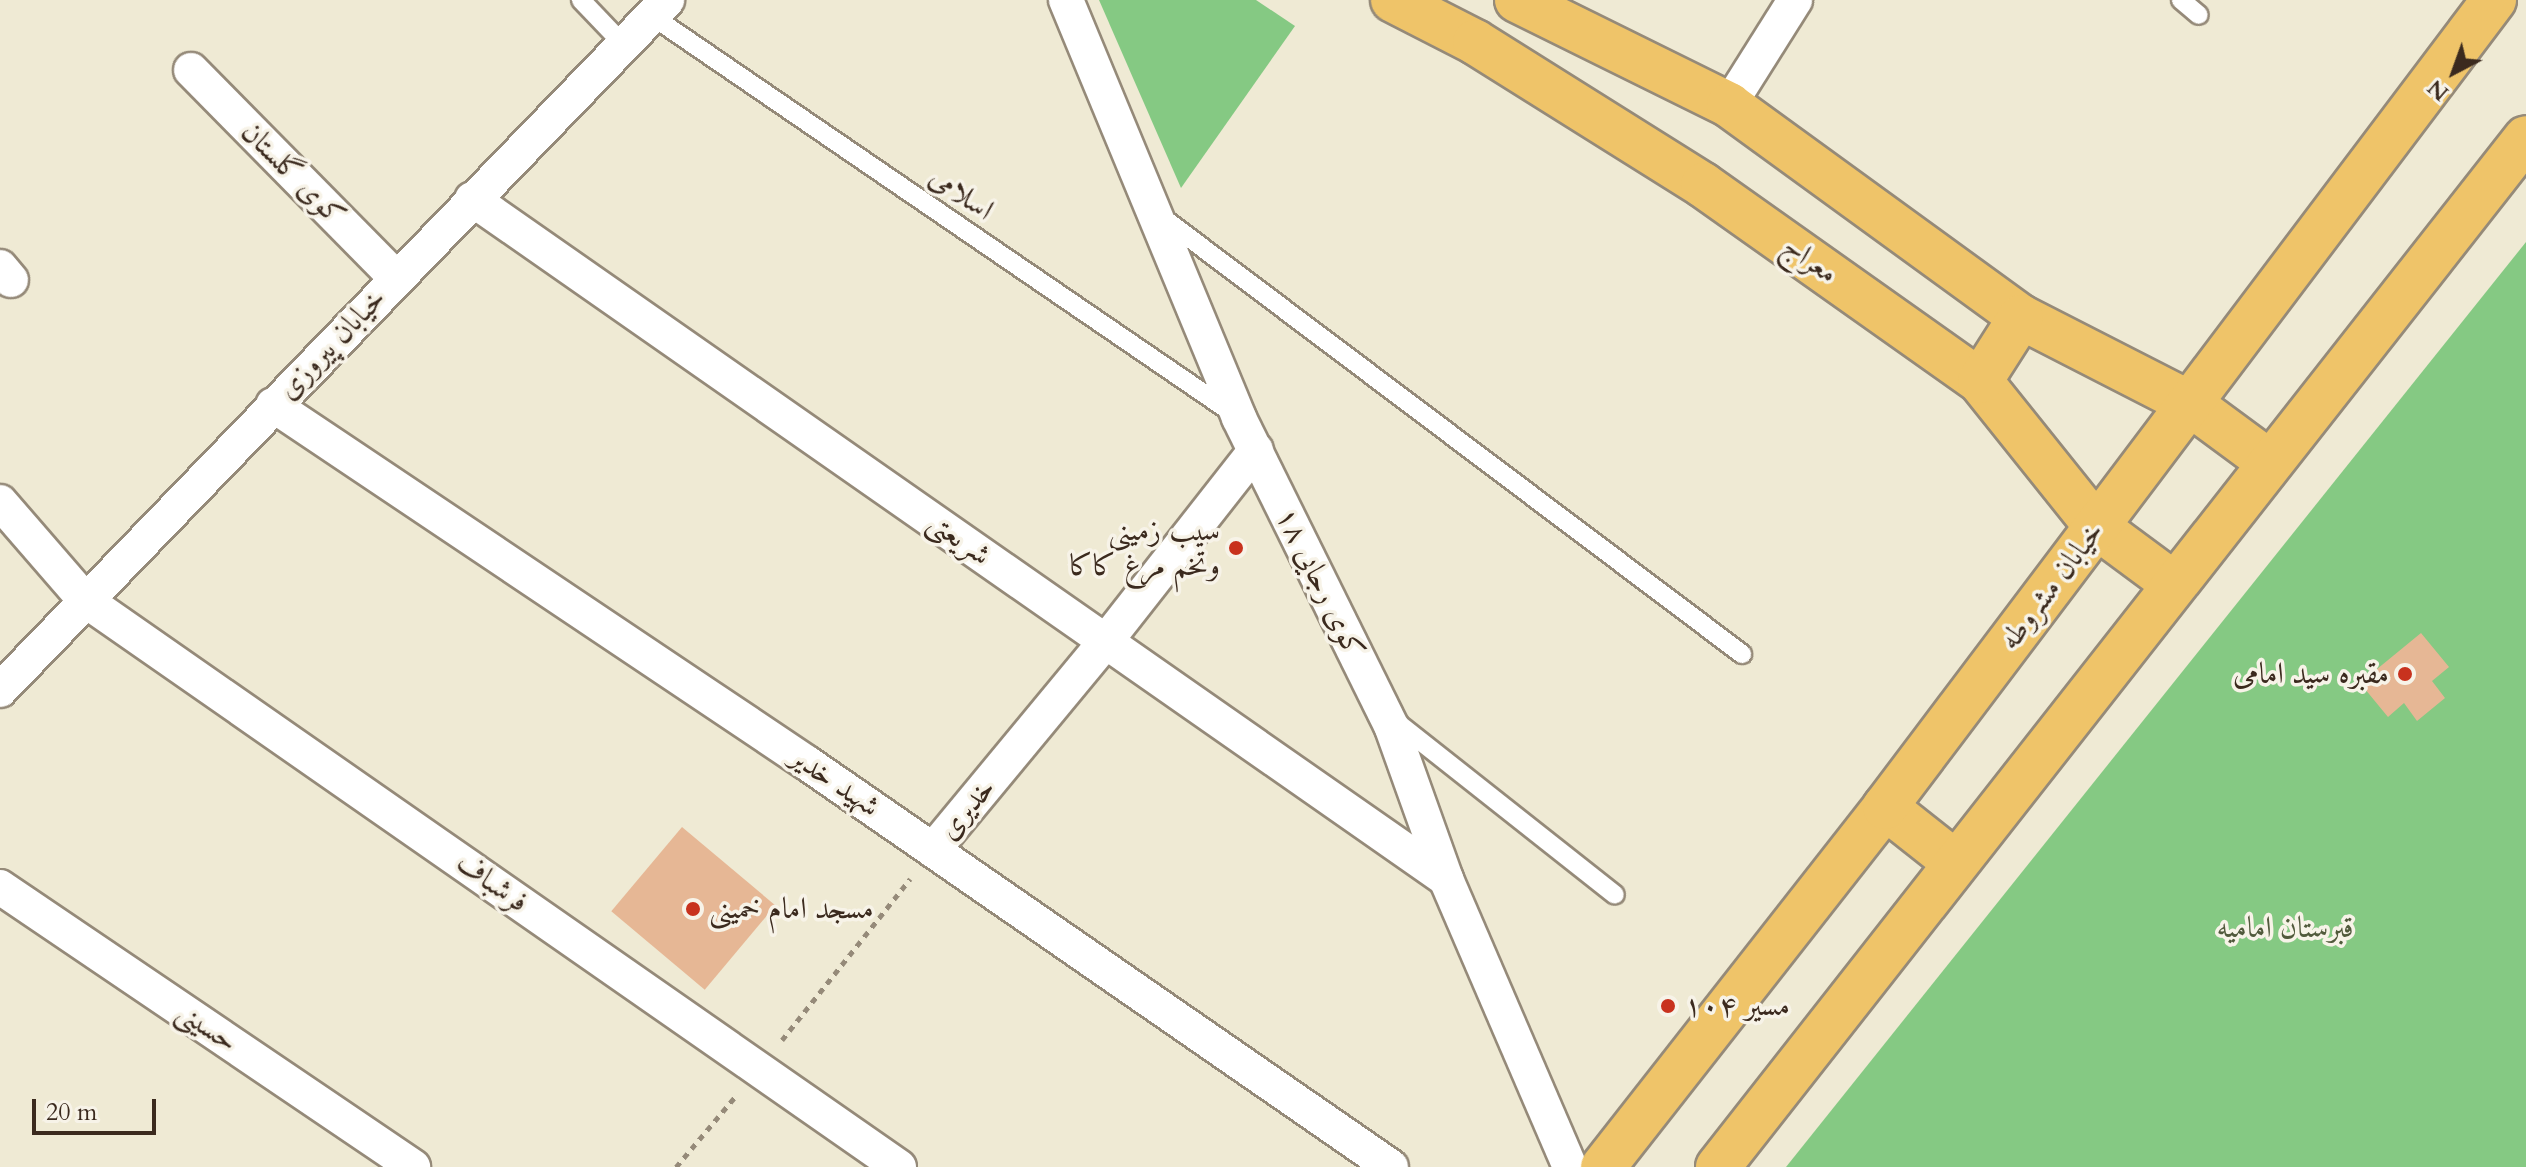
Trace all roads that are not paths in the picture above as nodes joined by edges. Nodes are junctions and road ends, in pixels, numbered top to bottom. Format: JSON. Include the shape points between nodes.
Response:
{"nodes":[{"id":1,"x":581,"y":0,"type":"edge"},
{"id":2,"x":1066,"y":0,"type":"edge"},
{"id":3,"x":1393,"y":0,"type":"edge"},
{"id":4,"x":1517,"y":0,"type":"edge"},
{"id":5,"x":1795,"y":0,"type":"edge"},
{"id":6,"x":2181,"y":0,"type":"edge"},
{"id":7,"x":2494,"y":0,"type":"edge"},
{"id":8,"x":660,"y":8,"type":"edge"},
{"id":9,"x":2199,"y":15,"type":"dead end"},
{"id":10,"x":623,"y":44,"type":"junction"},
{"id":11,"x":191,"y":70,"type":"dead end"},
{"id":12,"x":1729,"y":105,"type":"junction"},
{"id":13,"x":2526,"y":138,"type":"edge"},
{"id":14,"x":472,"y":199,"type":"junction"},
{"id":15,"x":1155,"y":212,"type":"junction"},
{"id":16,"x":396,"y":278,"type":"junction"},
{"id":17,"x":2021,"y":317,"type":"junction"},
{"id":18,"x":1980,"y":381,"type":"junction"},
{"id":19,"x":2189,"y":403,"type":"junction"},
{"id":20,"x":273,"y":405,"type":"junction"},
{"id":21,"x":1239,"y":418,"type":"junction"},
{"id":22,"x":1256,"y":450,"type":"junction"},
{"id":23,"x":2269,"y":462,"type":"junction"},
{"id":24,"x":0,"y":502,"type":"edge"},
{"id":25,"x":2097,"y":527,"type":"junction"},
{"id":26,"x":2174,"y":584,"type":"junction"},
{"id":27,"x":85,"y":600,"type":"junction"},
{"id":28,"x":1106,"y":641,"type":"junction"},
{"id":29,"x":1742,"y":654,"type":"dead end"},
{"id":30,"x":0,"y":690,"type":"edge"},
{"id":31,"x":1383,"y":711,"type":"junction"},
{"id":32,"x":1885,"y":807,"type":"junction"},
{"id":33,"x":933,"y":850,"type":"junction"},
{"id":34,"x":1956,"y":863,"type":"junction"},
{"id":35,"x":1446,"y":879,"type":"junction"},
{"id":36,"x":0,"y":887,"type":"edge"},
{"id":37,"x":1615,"y":895,"type":"dead end"},
{"id":38,"x":413,"y":1167,"type":"edge"},
{"id":39,"x":899,"y":1167,"type":"edge"},
{"id":40,"x":1391,"y":1167,"type":"edge"},
{"id":41,"x":1570,"y":1167,"type":"edge"},
{"id":42,"x":1603,"y":1167,"type":"edge"},
{"id":43,"x":1718,"y":1167,"type":"edge"}],
"edges":[{"from":1,"to":10,"type":"lane"},
{"from":2,"to":15,"type":"street","name":"کوی رجایی ۱۸"},
{"from":3,"to":18,"type":"main road","name":"معراج","via":[[1475,42],[1703,185]]},
{"from":4,"to":12,"type":"main road"},
{"from":5,"to":12,"type":"street"},
{"from":6,"to":9,"type":"lane"},
{"from":7,"to":19,"type":"main road","name":"خیابان مشروطه"},
{"from":8,"to":10,"type":"street","name":"خیابان پیروزی"},
{"from":8,"to":21,"type":"lane","name":"اسلامی"},
{"from":10,"to":14,"type":"street","name":"خیابان پیروزی"},
{"from":11,"to":16,"type":"street","name":"کوی گلستان"},
{"from":12,"to":17,"type":"main road"},
{"from":13,"to":23,"type":"main road"},
{"from":14,"to":16,"type":"street","name":"خیابان پیروزی"},
{"from":14,"to":28,"type":"street","name":"شریعتی"},
{"from":15,"to":21,"type":"street","name":"کوی رجایی ۱۸"},
{"from":15,"to":29,"type":"lane"},
{"from":16,"to":20,"type":"street","name":"خیابان پیروزی"},
{"from":17,"to":18,"type":"main road"},
{"from":17,"to":19,"type":"main road"},
{"from":18,"to":25,"type":"main road","name":"معراج"},
{"from":19,"to":23,"type":"main road"},
{"from":19,"to":25,"type":"main road","name":"خیابان مشروطه"},
{"from":20,"to":27,"type":"street","name":"خیابان پیروزی"},
{"from":20,"to":33,"type":"street","name":"شهید خدیر"},
{"from":21,"to":22,"type":"street","name":"کوی رجایی ۱۸"},
{"from":22,"to":28,"type":"street","name":"خدیری"},
{"from":22,"to":31,"type":"street","name":"کوی رجایی ۱۸"},
{"from":23,"to":26,"type":"main road"},
{"from":24,"to":27,"type":"street","name":"فرشباف"},
{"from":25,"to":26,"type":"main road","name":"معراج"},
{"from":25,"to":32,"type":"main road","name":"خیابان مشروطه"},
{"from":26,"to":34,"type":"main road"},
{"from":27,"to":30,"type":"street","name":"خیابان پیروزی"},
{"from":27,"to":39,"type":"street","name":"فرشباف"},
{"from":28,"to":33,"type":"street","name":"خدیری"},
{"from":28,"to":35,"type":"street","name":"شریعتی"},
{"from":31,"to":35,"type":"street","name":"کوی رجایی ۱۸"},
{"from":31,"to":37,"type":"lane"},
{"from":32,"to":34,"type":"main road"},
{"from":32,"to":42,"type":"main road","name":"خیابان مشروطه"},
{"from":33,"to":40,"type":"street","name":"شهید خدیر"},
{"from":34,"to":43,"type":"main road"},
{"from":35,"to":41,"type":"street","name":"کوی رجایی ۱۸"},
{"from":36,"to":38,"type":"street","name":"حسینی"}]}
